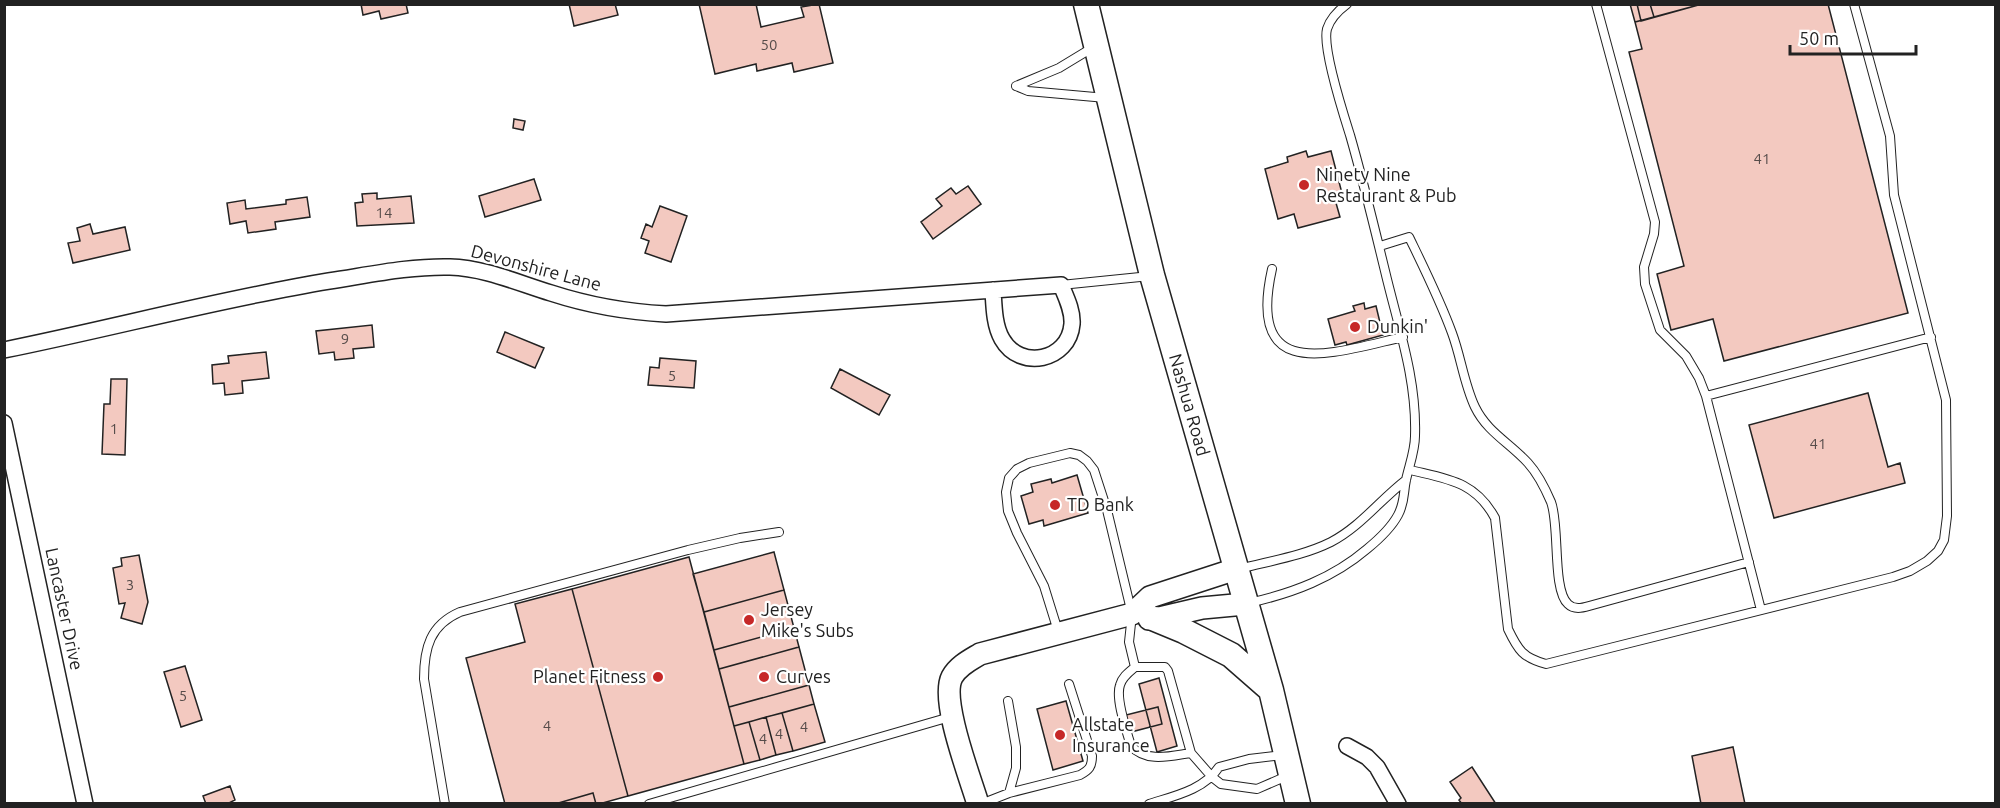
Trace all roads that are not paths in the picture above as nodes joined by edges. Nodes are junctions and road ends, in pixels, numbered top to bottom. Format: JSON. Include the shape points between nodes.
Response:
{"nodes":[{"id":1,"x":1086,"y":4,"type":"edge"},
{"id":2,"x":1347,"y":4,"type":"edge"},
{"id":3,"x":1596,"y":4,"type":"edge"},
{"id":4,"x":1854,"y":4,"type":"edge"},
{"id":5,"x":1096,"y":46,"type":"junction"},
{"id":6,"x":1109,"y":98,"type":"junction"},
{"id":7,"x":1380,"y":246,"type":"junction"},
{"id":8,"x":1272,"y":269,"type":"dead end"},
{"id":9,"x":1152,"y":276,"type":"junction"},
{"id":10,"x":1061,"y":285,"type":"junction"},
{"id":11,"x":993,"y":290,"type":"junction"},
{"id":12,"x":1931,"y":336,"type":"junction"},
{"id":13,"x":1403,"y":337,"type":"junction"},
{"id":14,"x":4,"y":350,"type":"edge"},
{"id":15,"x":1706,"y":396,"type":"junction"},
{"id":16,"x":4,"y":423,"type":"edge"},
{"id":17,"x":1410,"y":470,"type":"junction"},
{"id":18,"x":1406,"y":480,"type":"junction"},
{"id":19,"x":779,"y":532,"type":"dead end"},
{"id":20,"x":1749,"y":562,"type":"junction"},
{"id":21,"x":1236,"y":569,"type":"junction"},
{"id":22,"x":1245,"y":604,"type":"junction"},
{"id":23,"x":1761,"y":610,"type":"junction"},
{"id":24,"x":1143,"y":616,"type":"junction"},
{"id":25,"x":1058,"y":632,"type":"junction"},
{"id":26,"x":1135,"y":667,"type":"junction"},
{"id":27,"x":1069,"y":684,"type":"dead end"},
{"id":28,"x":1270,"y":690,"type":"junction"},
{"id":29,"x":1008,"y":701,"type":"dead end"},
{"id":30,"x":952,"y":717,"type":"junction"},
{"id":31,"x":1347,"y":746,"type":"dead end"},
{"id":32,"x":1191,"y":753,"type":"junction"},
{"id":33,"x":1289,"y":764,"type":"junction"},
{"id":34,"x":1212,"y":777,"type":"junction"},
{"id":35,"x":1009,"y":793,"type":"junction"},
{"id":36,"x":85,"y":804,"type":"edge"},
{"id":37,"x":445,"y":804,"type":"edge"},
{"id":38,"x":649,"y":804,"type":"edge"},
{"id":39,"x":979,"y":804,"type":"edge"},
{"id":40,"x":1149,"y":804,"type":"edge"},
{"id":41,"x":1298,"y":804,"type":"edge"},
{"id":42,"x":1398,"y":804,"type":"edge"}],
"edges":[{"from":1,"to":5,"type":"main road","name":"Nashua Road"},
{"from":2,"to":7,"type":"lane","via":[[1327,28],[1326,43]]},
{"from":3,"to":15,"type":"lane","via":[[1655,222],[1644,267],[1645,284],[1660,330],[1686,356]]},
{"from":4,"to":12,"type":"lane","via":[[1890,136],[1894,195]]},
{"from":5,"to":6,"type":"main road","name":"Nashua Road"},
{"from":5,"to":6,"type":"lane","via":[[1059,68],[1016,86],[1028,91]]},
{"from":6,"to":9,"type":"main road","name":"Nashua Road"},
{"from":7,"to":13,"type":"lane"},
{"from":7,"to":20,"type":"lane","via":[[1409,237],[1453,334],[1475,406],[1494,433],[1536,472],[1555,514],[1562,596],[1568,605],[1577,609]]},
{"from":8,"to":13,"type":"lane","via":[[1267,291],[1269,322],[1283,347],[1322,355]]},
{"from":9,"to":10,"type":"lane","name":"Devonshire Lane"},
{"from":9,"to":21,"type":"main road","name":"Nashua Road"},
{"from":10,"to":11,"type":"street","name":"Devonshire Lane"},
{"from":10,"to":11,"type":"street","via":[[1072,318],[1070,335],[1061,349],[1038,359],[1022,357],[1003,342],[997,327]]},
{"from":11,"to":14,"type":"street","name":"Devonshire Lane","via":[[666,314],[586,303],[473,269],[406,269],[273,291]]},
{"from":12,"to":15,"type":"lane"},
{"from":12,"to":23,"type":"lane","via":[[1946,400],[1947,516],[1944,540],[1938,551],[1910,571],[1893,577]]},
{"from":13,"to":17,"type":"lane","via":[[1412,382],[1415,437]]},
{"from":15,"to":20,"type":"lane"},
{"from":16,"to":36,"type":"street","name":"Lancaster Drive"},
{"from":17,"to":18,"type":"lane"},
{"from":17,"to":23,"type":"lane","via":[[1455,481],[1475,491],[1487,503],[1495,518],[1508,629],[1528,660],[1546,664]]},
{"from":18,"to":21,"type":"lane","via":[[1333,541],[1313,550]]},
{"from":18,"to":22,"type":"lane","via":[[1405,498],[1397,517],[1353,561],[1302,588]]},
{"from":19,"to":37,"type":"lane","via":[[688,550],[447,617],[437,628],[424,658]]},
{"from":20,"to":23,"type":"lane"},
{"from":21,"to":22,"type":"main road","name":"Nashua Road"},
{"from":21,"to":24,"type":"street","via":[[1150,597]]},
{"from":22,"to":24,"type":"street"},
{"from":22,"to":28,"type":"main road","name":"Nashua Road"},
{"from":24,"to":25,"type":"street"},
{"from":24,"to":25,"type":"lane","via":[[1094,470],[1087,460],[1070,453],[1017,469],[1009,478],[1006,492],[1008,511],[1044,586]]},
{"from":24,"to":26,"type":"lane","via":[[1129,642]]},
{"from":24,"to":28,"type":"main road","via":[[1231,654]]},
{"from":25,"to":30,"type":"street","via":[[980,654],[963,664],[952,678],[948,692]]},
{"from":26,"to":32,"type":"lane","via":[[1165,667],[1168,671]]},
{"from":26,"to":32,"type":"lane","via":[[1119,686],[1131,746],[1136,752],[1156,758]]},
{"from":27,"to":35,"type":"lane","via":[[1092,756],[1089,770]]},
{"from":28,"to":33,"type":"main road","name":"Nashua Road"},
{"from":29,"to":35,"type":"lane","via":[[1016,747],[1016,768]]},
{"from":30,"to":38,"type":"lane"},
{"from":30,"to":39,"type":"street"},
{"from":31,"to":42,"type":"street","via":[[1377,767]]},
{"from":32,"to":34,"type":"lane"},
{"from":33,"to":34,"type":"lane","via":[[1249,759],[1219,767]]},
{"from":33,"to":34,"type":"lane","via":[[1257,789],[1221,784]]},
{"from":33,"to":41,"type":"main road","name":"Nashua Road"},
{"from":34,"to":40,"type":"lane","via":[[1188,791]]},
{"from":35,"to":39,"type":"lane"}]}
